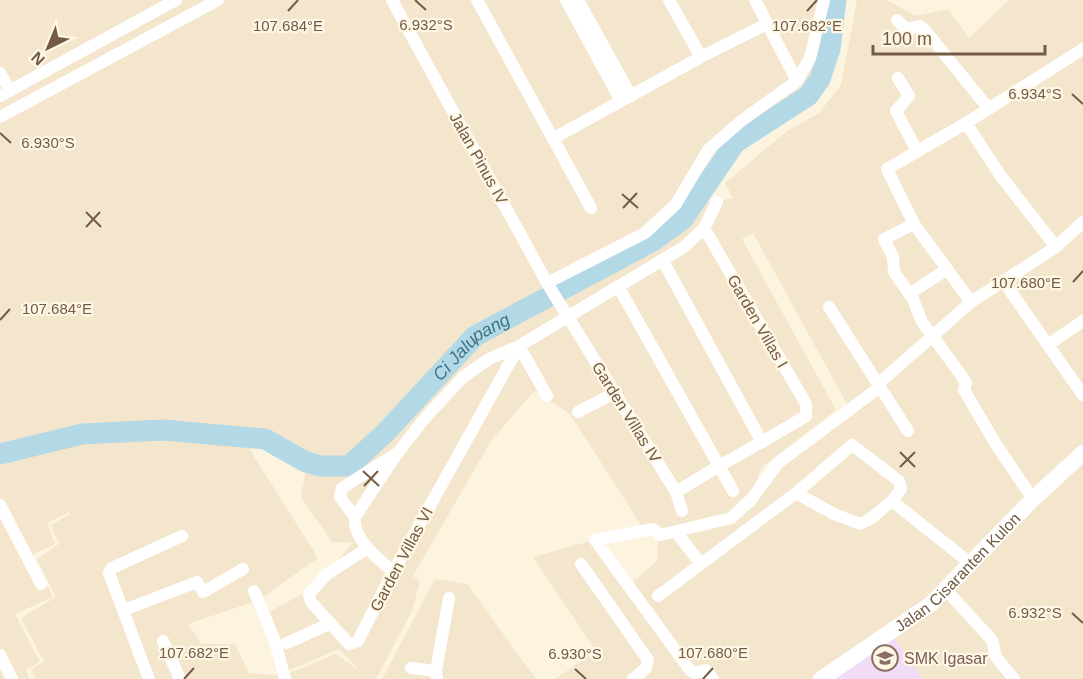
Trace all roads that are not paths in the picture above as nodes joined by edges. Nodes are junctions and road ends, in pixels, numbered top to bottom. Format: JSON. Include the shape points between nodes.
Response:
{"nodes":[{"id":1,"x":176,"y":0,"type":"edge"},
{"id":2,"x":392,"y":0,"type":"edge"},
{"id":3,"x":477,"y":0,"type":"edge"},
{"id":4,"x":566,"y":0,"type":"edge"},
{"id":5,"x":578,"y":0,"type":"edge"},
{"id":6,"x":669,"y":0,"type":"edge"},
{"id":7,"x":756,"y":0,"type":"edge"},
{"id":8,"x":824,"y":0,"type":"edge"},
{"id":9,"x":213,"y":1,"type":"edge"},
{"id":10,"x":897,"y":20,"type":"dead end"},
{"id":11,"x":767,"y":24,"type":"junction"},
{"id":12,"x":1083,"y":49,"type":"edge"},
{"id":13,"x":701,"y":57,"type":"junction"},
{"id":14,"x":0,"y":73,"type":"edge"},
{"id":15,"x":898,"y":78,"type":"dead end"},
{"id":16,"x":797,"y":81,"type":"junction"},
{"id":17,"x":7,"y":92,"type":"edge"},
{"id":18,"x":626,"y":98,"type":"junction"},
{"id":19,"x":27,"y":102,"type":"junction"},
{"id":20,"x":989,"y":109,"type":"junction"},
{"id":21,"x":5,"y":115,"type":"edge"},
{"id":22,"x":966,"y":123,"type":"junction"},
{"id":23,"x":554,"y":138,"type":"junction"},
{"id":24,"x":917,"y":151,"type":"junction"},
{"id":25,"x":717,"y":202,"type":"dead end"},
{"id":26,"x":591,"y":208,"type":"dead end"},
{"id":27,"x":1083,"y":222,"type":"edge"},
{"id":28,"x":914,"y":224,"type":"junction"},
{"id":29,"x":704,"y":228,"type":"junction"},
{"id":30,"x":1056,"y":247,"type":"junction"},
{"id":31,"x":663,"y":261,"type":"junction"},
{"id":32,"x":946,"y":270,"type":"junction"},
{"id":33,"x":1004,"y":282,"type":"junction"},
{"id":34,"x":549,"y":285,"type":"junction"},
{"id":35,"x":618,"y":286,"type":"junction"},
{"id":36,"x":909,"y":294,"type":"junction"},
{"id":37,"x":971,"y":303,"type":"junction"},
{"id":38,"x":830,"y":307,"type":"dead end"},
{"id":39,"x":566,"y":314,"type":"junction"},
{"id":40,"x":1083,"y":321,"type":"edge"},
{"id":41,"x":932,"y":334,"type":"junction"},
{"id":42,"x":1048,"y":344,"type":"junction"},
{"id":43,"x":519,"y":346,"type":"junction"},
{"id":44,"x":879,"y":385,"type":"junction"},
{"id":45,"x":616,"y":392,"type":"junction"},
{"id":46,"x":1083,"y":395,"type":"edge"},
{"id":47,"x":547,"y":396,"type":"dead end"},
{"id":48,"x":578,"y":412,"type":"dead end"},
{"id":49,"x":908,"y":431,"type":"dead end"},
{"id":50,"x":762,"y":442,"type":"junction"},
{"id":51,"x":1083,"y":453,"type":"edge"},
{"id":52,"x":396,"y":455,"type":"junction"},
{"id":53,"x":719,"y":466,"type":"junction"},
{"id":54,"x":733,"y":491,"type":"dead end"},
{"id":55,"x":676,"y":492,"type":"junction"},
{"id":56,"x":796,"y":494,"type":"junction"},
{"id":57,"x":1033,"y":499,"type":"junction"},
{"id":58,"x":892,"y":501,"type":"junction"},
{"id":59,"x":0,"y":505,"type":"edge"},
{"id":60,"x":682,"y":511,"type":"dead end"},
{"id":61,"x":355,"y":517,"type":"junction"},
{"id":62,"x":676,"y":532,"type":"junction"},
{"id":63,"x":182,"y":536,"type":"dead end"},
{"id":64,"x":368,"y":548,"type":"junction"},
{"id":65,"x":970,"y":563,"type":"junction"},
{"id":66,"x":581,"y":564,"type":"dead end"},
{"id":67,"x":701,"y":564,"type":"junction"},
{"id":68,"x":243,"y":569,"type":"dead end"},
{"id":69,"x":393,"y":572,"type":"junction"},
{"id":70,"x":41,"y":584,"type":"dead end"},
{"id":71,"x":946,"y":590,"type":"junction"},
{"id":72,"x":255,"y":591,"type":"dead end"},
{"id":73,"x":658,"y":596,"type":"dead end"},
{"id":74,"x":449,"y":598,"type":"dead end"},
{"id":75,"x":124,"y":610,"type":"junction"},
{"id":76,"x":329,"y":624,"type":"junction"},
{"id":77,"x":163,"y":641,"type":"dead end"},
{"id":78,"x":287,"y":643,"type":"dead end"},
{"id":79,"x":0,"y":655,"type":"edge"},
{"id":80,"x":411,"y":668,"type":"dead end"},
{"id":81,"x":437,"y":675,"type":"edge"},
{"id":82,"x":12,"y":679,"type":"edge"},
{"id":83,"x":149,"y":679,"type":"edge"},
{"id":84,"x":180,"y":679,"type":"edge"},
{"id":85,"x":285,"y":679,"type":"edge"},
{"id":86,"x":633,"y":679,"type":"edge"},
{"id":87,"x":713,"y":679,"type":"edge"},
{"id":88,"x":821,"y":679,"type":"edge"},
{"id":89,"x":1014,"y":679,"type":"edge"}],
"edges":[{"from":1,"to":17,"type":"street"},
{"from":2,"to":34,"type":"street","name":"Jalan Pinus IV"},
{"from":3,"to":23,"type":"street"},
{"from":4,"to":18,"type":"street"},
{"from":5,"to":18,"type":"street"},
{"from":6,"to":13,"type":"street"},
{"from":7,"to":11,"type":"street"},
{"from":8,"to":16,"type":"street","via":[[810,58]]},
{"from":9,"to":19,"type":"street"},
{"from":10,"to":20,"type":"street","via":[[906,29],[924,29]]},
{"from":11,"to":13,"type":"street"},
{"from":11,"to":16,"type":"street"},
{"from":12,"to":20,"type":"street"},
{"from":13,"to":18,"type":"street"},
{"from":14,"to":17,"type":"street"},
{"from":15,"to":24,"type":"street","via":[[909,96],[896,111]]},
{"from":16,"to":34,"type":"street","via":[[708,150],[676,204],[645,233]]},
{"from":17,"to":19,"type":"street"},
{"from":17,"to":21,"type":"street"},
{"from":18,"to":23,"type":"street"},
{"from":19,"to":21,"type":"street"},
{"from":20,"to":22,"type":"street"},
{"from":22,"to":24,"type":"street"},
{"from":22,"to":30,"type":"street","via":[[1000,175]]},
{"from":23,"to":26,"type":"street"},
{"from":24,"to":28,"type":"street","via":[[887,169]]},
{"from":25,"to":29,"type":"street"},
{"from":27,"to":30,"type":"street"},
{"from":28,"to":32,"type":"street"},
{"from":28,"to":36,"type":"street","via":[[884,239],[893,257],[894,272]]},
{"from":29,"to":31,"type":"street"},
{"from":29,"to":50,"type":"street","name":"Garden Villas I","via":[[806,404],[806,416]]},
{"from":30,"to":33,"type":"street"},
{"from":31,"to":35,"type":"street"},
{"from":31,"to":50,"type":"street"},
{"from":32,"to":36,"type":"street"},
{"from":32,"to":37,"type":"street"},
{"from":33,"to":37,"type":"street"},
{"from":33,"to":42,"type":"street"},
{"from":34,"to":39,"type":"street","name":"Jalan Pinus IV"},
{"from":35,"to":39,"type":"street"},
{"from":35,"to":53,"type":"street"},
{"from":36,"to":41,"type":"street"},
{"from":37,"to":41,"type":"street"},
{"from":38,"to":44,"type":"street"},
{"from":39,"to":43,"type":"street"},
{"from":39,"to":45,"type":"street","name":"Garden Villas IV"},
{"from":40,"to":42,"type":"street"},
{"from":41,"to":44,"type":"street"},
{"from":41,"to":57,"type":"street","via":[[966,383],[964,390]]},
{"from":42,"to":46,"type":"street"},
{"from":43,"to":47,"type":"street"},
{"from":43,"to":52,"type":"street","via":[[489,359],[463,378]]},
{"from":43,"to":69,"type":"street","name":"Garden Villas VI"},
{"from":44,"to":49,"type":"street"},
{"from":44,"to":62,"type":"street","via":[[778,463],[751,500],[731,518]]},
{"from":45,"to":48,"type":"street"},
{"from":45,"to":55,"type":"street","name":"Garden Villas IV"},
{"from":50,"to":53,"type":"street"},
{"from":51,"to":57,"type":"main road","name":"Jalan Cisaranten Kulon"},
{"from":52,"to":61,"type":"street"},
{"from":52,"to":61,"type":"street","via":[[342,488],[340,497]]},
{"from":53,"to":54,"type":"street"},
{"from":53,"to":55,"type":"street"},
{"from":55,"to":60,"type":"street","name":"Garden Villas IV"},
{"from":56,"to":58,"type":"street","via":[[860,524]]},
{"from":56,"to":58,"type":"street","via":[[852,445],[899,481],[901,489]]},
{"from":56,"to":67,"type":"street"},
{"from":57,"to":65,"type":"main road","name":"Jalan Cisaranten Kulon"},
{"from":58,"to":65,"type":"street"},
{"from":59,"to":70,"type":"street"},
{"from":61,"to":64,"type":"street","via":[[354,526]]},
{"from":62,"to":67,"type":"street"},
{"from":62,"to":87,"type":"street","via":[[660,535],[653,529],[595,540],[690,670],[706,670]]},
{"from":63,"to":75,"type":"street","via":[[110,570]]},
{"from":64,"to":69,"type":"street"},
{"from":64,"to":76,"type":"street","name":"Garden Villas VI","via":[[327,574],[309,594]]},
{"from":65,"to":71,"type":"main road","name":"Jalan Cisaranten Kulon"},
{"from":66,"to":86,"type":"street","via":[[648,660],[646,668]]},
{"from":67,"to":73,"type":"street"},
{"from":68,"to":75,"type":"street","via":[[203,592],[197,582]]},
{"from":69,"to":76,"type":"street","name":"Garden Villas VI","via":[[358,641],[349,644]]},
{"from":71,"to":88,"type":"main road","name":"Jalan Cisaranten Kulon","via":[[913,618]]},
{"from":71,"to":89,"type":"street","via":[[992,640],[996,657]]},
{"from":72,"to":85,"type":"street"},
{"from":74,"to":81,"type":"street"},
{"from":75,"to":83,"type":"street"},
{"from":76,"to":78,"type":"street"},
{"from":77,"to":84,"type":"street"},
{"from":79,"to":82,"type":"street"},
{"from":80,"to":81,"type":"street"}]}
